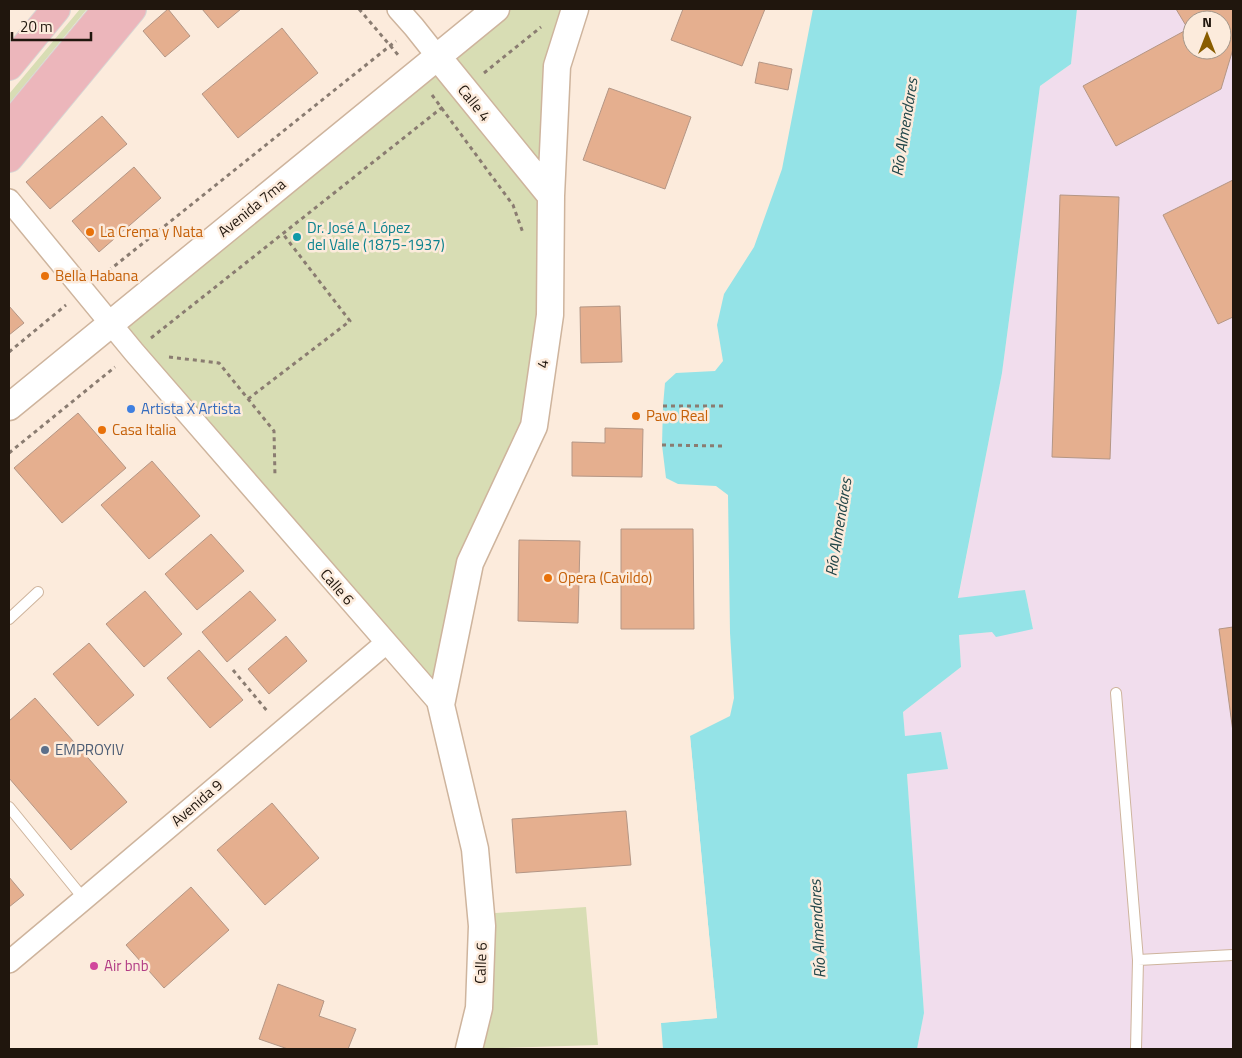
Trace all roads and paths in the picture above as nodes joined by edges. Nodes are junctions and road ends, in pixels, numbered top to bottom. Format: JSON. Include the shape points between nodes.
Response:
{"nodes":[{"id":1,"x":56,"y":9,"type":"edge"},
{"id":2,"x":107,"y":9,"type":"edge"},
{"id":3,"x":132,"y":9,"type":"edge"},
{"id":4,"x":359,"y":9,"type":"edge"},
{"id":5,"x":398,"y":9,"type":"edge"},
{"id":6,"x":496,"y":9,"type":"edge"},
{"id":7,"x":575,"y":9,"type":"edge"},
{"id":8,"x":547,"y":21,"type":"dead end"},
{"id":9,"x":391,"y":46,"type":"junction"},
{"id":10,"x":437,"y":56,"type":"junction"},
{"id":11,"x":9,"y":66,"type":"edge"},
{"id":12,"x":415,"y":74,"type":"junction"},
{"id":13,"x":463,"y":90,"type":"junction"},
{"id":14,"x":441,"y":108,"type":"junction"},
{"id":15,"x":9,"y":127,"type":"edge"},
{"id":16,"x":9,"y":158,"type":"edge"},
{"id":17,"x":551,"y":196,"type":"junction"},
{"id":18,"x":9,"y":200,"type":"edge"},
{"id":19,"x":283,"y":234,"type":"junction"},
{"id":20,"x":523,"y":235,"type":"dead end"},
{"id":21,"x":84,"y":290,"type":"junction"},
{"id":22,"x":110,"y":323,"type":"junction"},
{"id":23,"x":9,"y":352,"type":"edge"},
{"id":24,"x":134,"y":352,"type":"junction"},
{"id":25,"x":248,"y":399,"type":"junction"},
{"id":26,"x":662,"y":406,"type":"dead end"},
{"id":27,"x":724,"y":406,"type":"dead end"},
{"id":28,"x":9,"y":407,"type":"edge"},
{"id":29,"x":662,"y":446,"type":"dead end"},
{"id":30,"x":725,"y":446,"type":"dead end"},
{"id":31,"x":9,"y":453,"type":"edge"},
{"id":32,"x":276,"y":516,"type":"junction"},
{"id":33,"x":38,"y":592,"type":"dead end"},
{"id":34,"x":9,"y":619,"type":"edge"},
{"id":35,"x":386,"y":642,"type":"junction"},
{"id":36,"x":233,"y":670,"type":"dead end"},
{"id":37,"x":1116,"y":693,"type":"dead end"},
{"id":38,"x":441,"y":705,"type":"junction"},
{"id":39,"x":283,"y":730,"type":"junction"},
{"id":40,"x":9,"y":808,"type":"edge"},
{"id":41,"x":84,"y":899,"type":"junction"},
{"id":42,"x":1233,"y":955,"type":"edge"},
{"id":43,"x":1138,"y":960,"type":"junction"},
{"id":44,"x":9,"y":962,"type":"edge"},
{"id":45,"x":470,"y":1049,"type":"edge"},
{"id":46,"x":1136,"y":1049,"type":"edge"}],
"edges":[{"from":1,"to":11,"type":"main road"},
{"from":2,"to":15,"type":"main road"},
{"from":3,"to":16,"type":"main road"},
{"from":4,"to":9,"type":"path"},
{"from":5,"to":10,"type":"street","name":"Calle 4"},
{"from":6,"to":10,"type":"street","name":"Avenida 7ma"},
{"from":7,"to":17,"type":"street","name":"4","via":[[557,66]]},
{"from":8,"to":13,"type":"path"},
{"from":9,"to":12,"type":"path"},
{"from":9,"to":21,"type":"path"},
{"from":10,"to":12,"type":"street","name":"Avenida 7ma"},
{"from":10,"to":13,"type":"street","name":"Calle 4"},
{"from":12,"to":14,"type":"path"},
{"from":12,"to":22,"type":"street","name":"Avenida 7ma"},
{"from":13,"to":14,"type":"path"},
{"from":13,"to":17,"type":"street","name":"Calle 4"},
{"from":14,"to":19,"type":"path"},
{"from":14,"to":20,"type":"path","via":[[513,205]]},
{"from":17,"to":38,"type":"street","name":"4","via":[[550,315],[534,426],[470,563]]},
{"from":18,"to":21,"type":"street","name":"Calle 6"},
{"from":19,"to":24,"type":"path"},
{"from":19,"to":25,"type":"path","via":[[350,321]]},
{"from":21,"to":22,"type":"street","name":"Calle 6"},
{"from":21,"to":23,"type":"path"},
{"from":22,"to":24,"type":"street","name":"Calle 6"},
{"from":22,"to":28,"type":"street","name":"Avenida 7ma"},
{"from":24,"to":25,"type":"path","via":[[219,363]]},
{"from":24,"to":31,"type":"path"},
{"from":24,"to":32,"type":"street","name":"Calle 6"},
{"from":25,"to":32,"type":"path","via":[[274,431]]},
{"from":26,"to":27,"type":"path"},
{"from":29,"to":30,"type":"path"},
{"from":32,"to":35,"type":"street","name":"Calle 6"},
{"from":33,"to":34,"type":"lane"},
{"from":35,"to":38,"type":"street","name":"Calle 6"},
{"from":35,"to":39,"type":"street","name":"Avenida 9"},
{"from":36,"to":39,"type":"path"},
{"from":37,"to":43,"type":"lane"},
{"from":38,"to":45,"type":"street","name":"Calle 6","via":[[475,849],[482,926],[479,1008]]},
{"from":39,"to":41,"type":"street","name":"Avenida 9"},
{"from":40,"to":41,"type":"lane"},
{"from":41,"to":44,"type":"street","name":"Avenida 9"},
{"from":42,"to":43,"type":"lane"},
{"from":43,"to":46,"type":"lane"}]}
